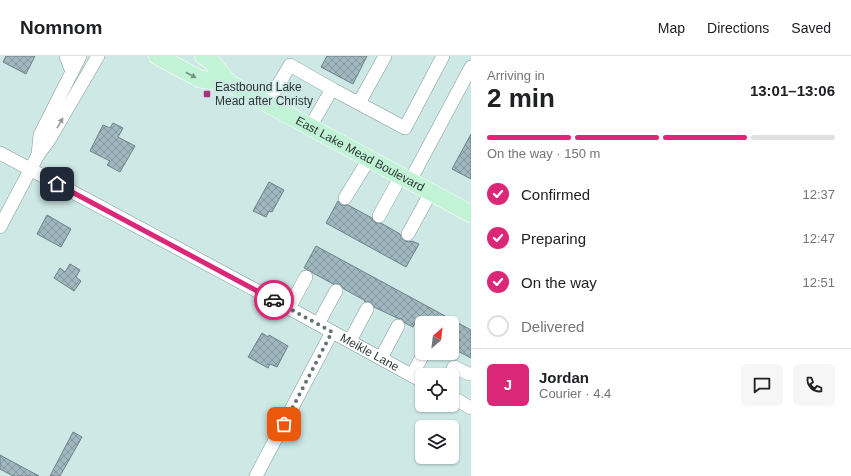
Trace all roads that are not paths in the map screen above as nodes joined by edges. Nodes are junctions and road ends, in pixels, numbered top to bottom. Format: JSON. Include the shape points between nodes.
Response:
{"nodes":[{"id":1,"x":66,"y":56,"type":"edge"},
{"id":2,"x":80,"y":56,"type":"edge"},
{"id":3,"x":98,"y":56,"type":"edge"},
{"id":4,"x":157,"y":56,"type":"edge"},
{"id":5,"x":203,"y":56,"type":"edge"},
{"id":6,"x":385,"y":56,"type":"edge"},
{"id":7,"x":443,"y":56,"type":"edge"},
{"id":8,"x":471,"y":67,"type":"edge"},
{"id":9,"x":72,"y":72,"type":"junction"},
{"id":10,"x":229,"y":83,"type":"junction"},
{"id":11,"x":332,"y":89,"type":"junction"},
{"id":12,"x":359,"y":103,"type":"junction"},
{"id":13,"x":267,"y":104,"type":"junction"},
{"id":14,"x":310,"y":127,"type":"junction"},
{"id":15,"x":0,"y":153,"type":"edge"},
{"id":16,"x":38,"y":155,"type":"junction"},
{"id":17,"x":369,"y":159,"type":"junction"},
{"id":18,"x":30,"y":169,"type":"junction"},
{"id":19,"x":406,"y":179,"type":"junction"},
{"id":20,"x":431,"y":192,"type":"junction"},
{"id":21,"x":345,"y":198,"type":"dead end"},
{"id":22,"x":471,"y":214,"type":"edge"},
{"id":23,"x":380,"y":216,"type":"dead end"},
{"id":24,"x":0,"y":227,"type":"edge"},
{"id":25,"x":408,"y":234,"type":"dead end"},
{"id":26,"x":306,"y":276,"type":"dead end"},
{"id":27,"x":336,"y":291,"type":"dead end"},
{"id":28,"x":289,"y":308,"type":"junction"},
{"id":29,"x":367,"y":309,"type":"dead end"},
{"id":30,"x":318,"y":324,"type":"junction"},
{"id":31,"x":398,"y":326,"type":"dead end"},
{"id":32,"x":332,"y":332,"type":"junction"},
{"id":33,"x":350,"y":341,"type":"junction"},
{"id":34,"x":381,"y":358,"type":"junction"},
{"id":35,"x":459,"y":369,"type":"edge"},
{"id":36,"x":469,"y":374,"type":"dead end"},
{"id":37,"x":415,"y":377,"type":"edge"},
{"id":38,"x":459,"y":401,"type":"edge"},
{"id":39,"x":471,"y":408,"type":"edge"},
{"id":40,"x":256,"y":476,"type":"edge"}],
"edges":[{"from":1,"to":9,"type":"street"},
{"from":2,"to":9,"type":"street"},
{"from":16,"to":3,"type":"street","one_way":true},
{"from":4,"to":10,"type":"main road","name":"East Lake Mead Boulevard","one_way":true,"via":[[200,79]]},
{"from":5,"to":10,"type":"main road","name":"East Lake Mead Boulevard","via":[[211,61]]},
{"from":6,"to":12,"type":"street"},
{"from":7,"to":12,"type":"street","via":[[405,128]]},
{"from":8,"to":19,"type":"street"},
{"from":9,"to":16,"type":"street","via":[[40,135]]},
{"from":10,"to":13,"type":"main road","name":"East Lake Mead Boulevard"},
{"from":11,"to":12,"type":"street"},
{"from":11,"to":13,"type":"street","via":[[290,65]]},
{"from":11,"to":14,"type":"street"},
{"from":13,"to":14,"type":"main road","name":"East Lake Mead Boulevard"},
{"from":14,"to":17,"type":"main road","name":"East Lake Mead Boulevard"},
{"from":15,"to":18,"type":"street","name":"Meikle Lane"},
{"from":16,"to":18,"type":"street"},
{"from":17,"to":19,"type":"main road","name":"East Lake Mead Boulevard"},
{"from":17,"to":21,"type":"street"},
{"from":18,"to":24,"type":"street"},
{"from":18,"to":28,"type":"street","name":"Meikle Lane"},
{"from":19,"to":20,"type":"main road","name":"East Lake Mead Boulevard"},
{"from":19,"to":23,"type":"street"},
{"from":20,"to":22,"type":"main road","name":"East Lake Mead Boulevard"},
{"from":20,"to":25,"type":"street"},
{"from":26,"to":28,"type":"street"},
{"from":27,"to":30,"type":"street"},
{"from":28,"to":30,"type":"street","name":"Meikle Lane"},
{"from":29,"to":33,"type":"street"},
{"from":30,"to":32,"type":"street","name":"Meikle Lane"},
{"from":31,"to":34,"type":"street"},
{"from":32,"to":33,"type":"street","name":"Meikle Lane"},
{"from":32,"to":40,"type":"street"},
{"from":33,"to":34,"type":"street","name":"Meikle Lane"},
{"from":34,"to":37,"type":"street","name":"Meikle Lane"},
{"from":35,"to":36,"type":"street"},
{"from":38,"to":39,"type":"street"}]}
